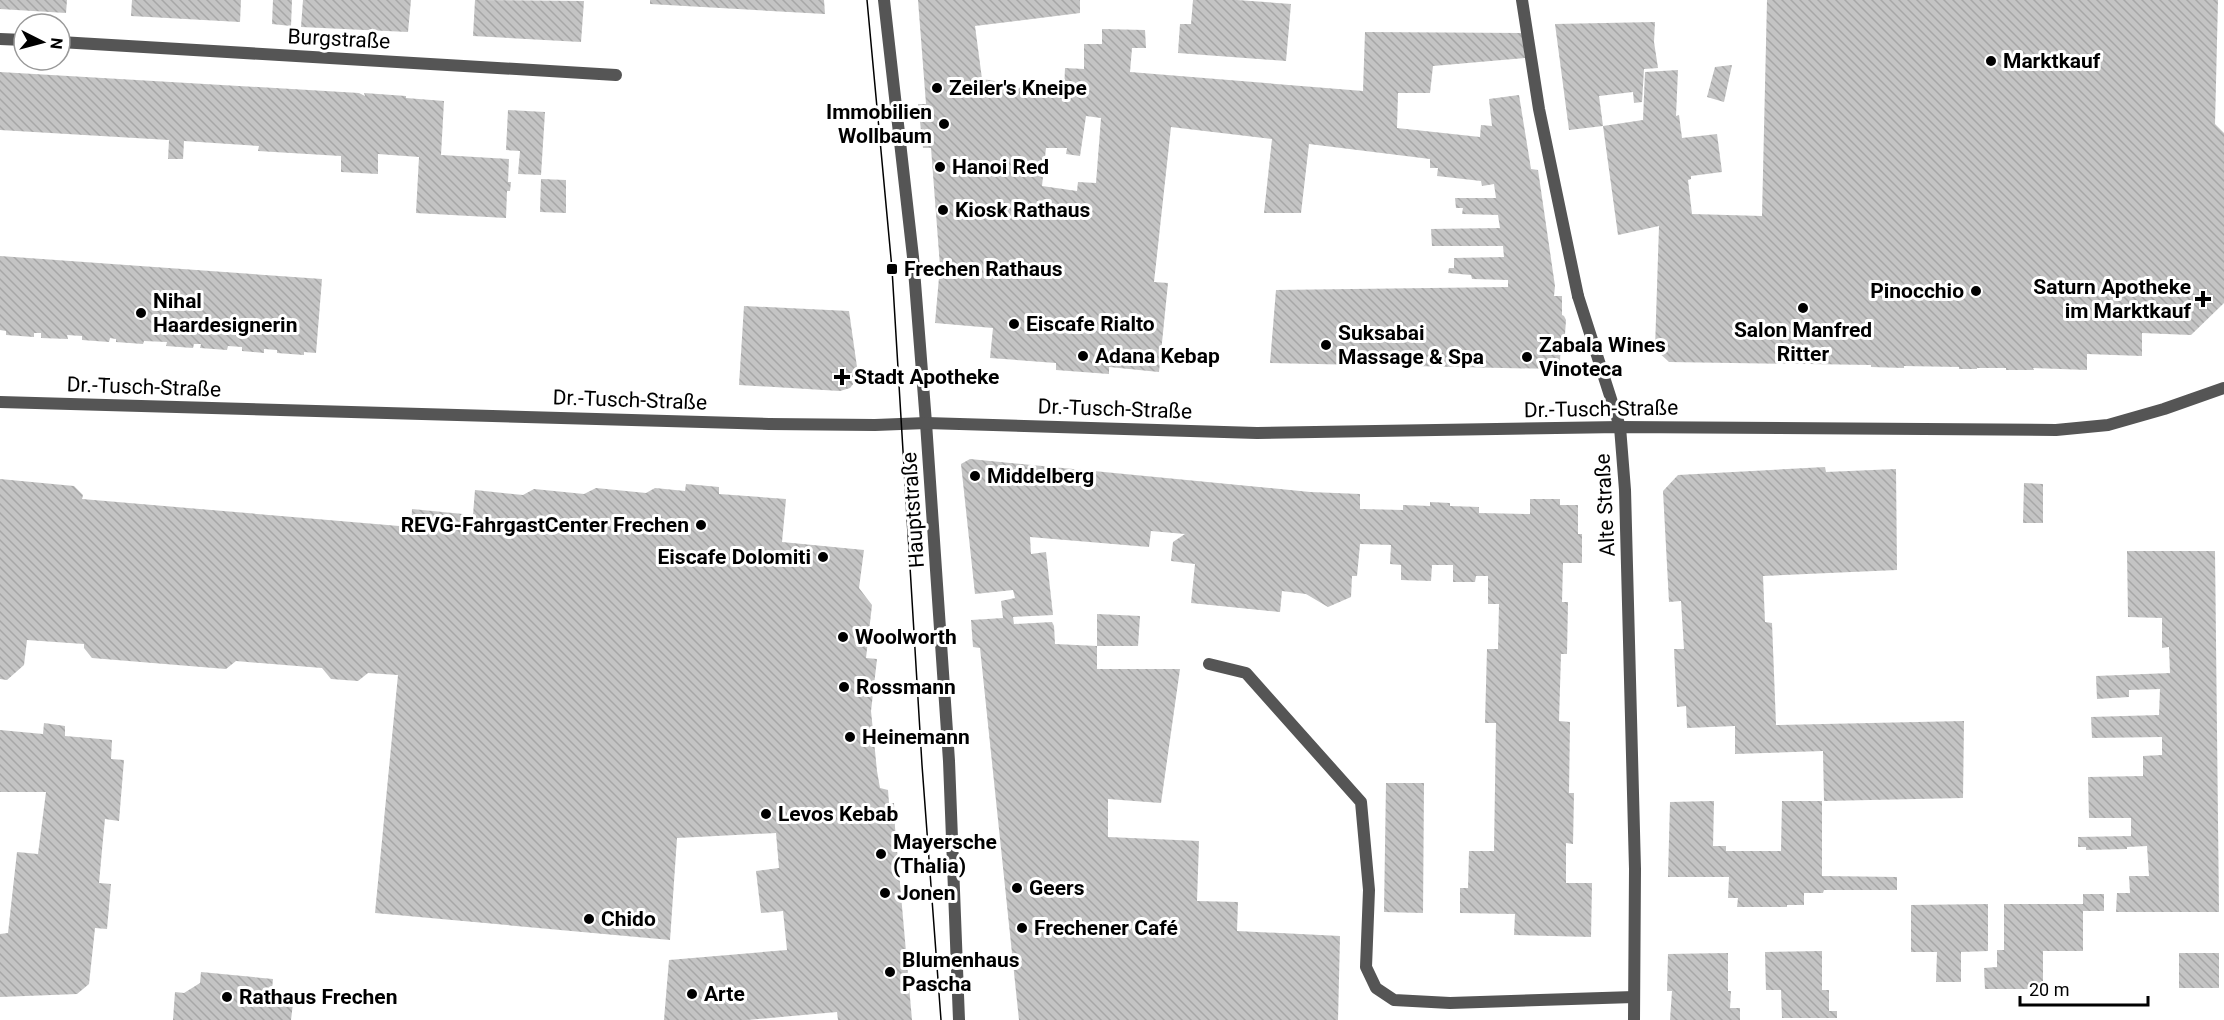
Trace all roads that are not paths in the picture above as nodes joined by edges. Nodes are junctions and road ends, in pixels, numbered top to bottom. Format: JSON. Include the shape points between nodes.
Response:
{"nodes":[{"id":1,"x":884,"y":0,"type":"edge"},
{"id":2,"x":1522,"y":0,"type":"edge"},
{"id":3,"x":72,"y":43,"type":"edge"},
{"id":4,"x":616,"y":75,"type":"dead end"},
{"id":5,"x":2224,"y":388,"type":"edge"},
{"id":6,"x":0,"y":402,"type":"edge"},
{"id":7,"x":927,"y":423,"type":"junction"},
{"id":8,"x":1620,"y":427,"type":"junction"},
{"id":9,"x":1209,"y":664,"type":"dead end"},
{"id":10,"x":1634,"y":997,"type":"junction"},
{"id":11,"x":959,"y":1020,"type":"edge"},
{"id":12,"x":1634,"y":1020,"type":"edge"}],
"edges":[{"from":1,"to":7,"type":"street","name":"Hauptstraße"},
{"from":2,"to":8,"type":"street","name":"Alte Straße","via":[[1539,109],[1578,296]]},
{"from":3,"to":4,"type":"street","name":"Burgstraße"},
{"from":5,"to":8,"type":"street","name":"Dr.-Tusch-Straße","via":[[2108,425],[2056,430]]},
{"from":6,"to":7,"type":"street","name":"Dr.-Tusch-Straße","via":[[769,424]]},
{"from":7,"to":8,"type":"street","name":"Dr.-Tusch-Straße","via":[[1257,433]]},
{"from":7,"to":11,"type":"street","name":"Hauptstraße","via":[[949,761]]},
{"from":8,"to":10,"type":"street","name":"Alte Straße","via":[[1635,869]]},
{"from":9,"to":10,"type":"street","via":[[1245,673],[1360,802],[1369,890],[1366,967],[1376,988],[1394,1000],[1450,1003]]},
{"from":10,"to":12,"type":"street","name":"Alte Straße"}]}
